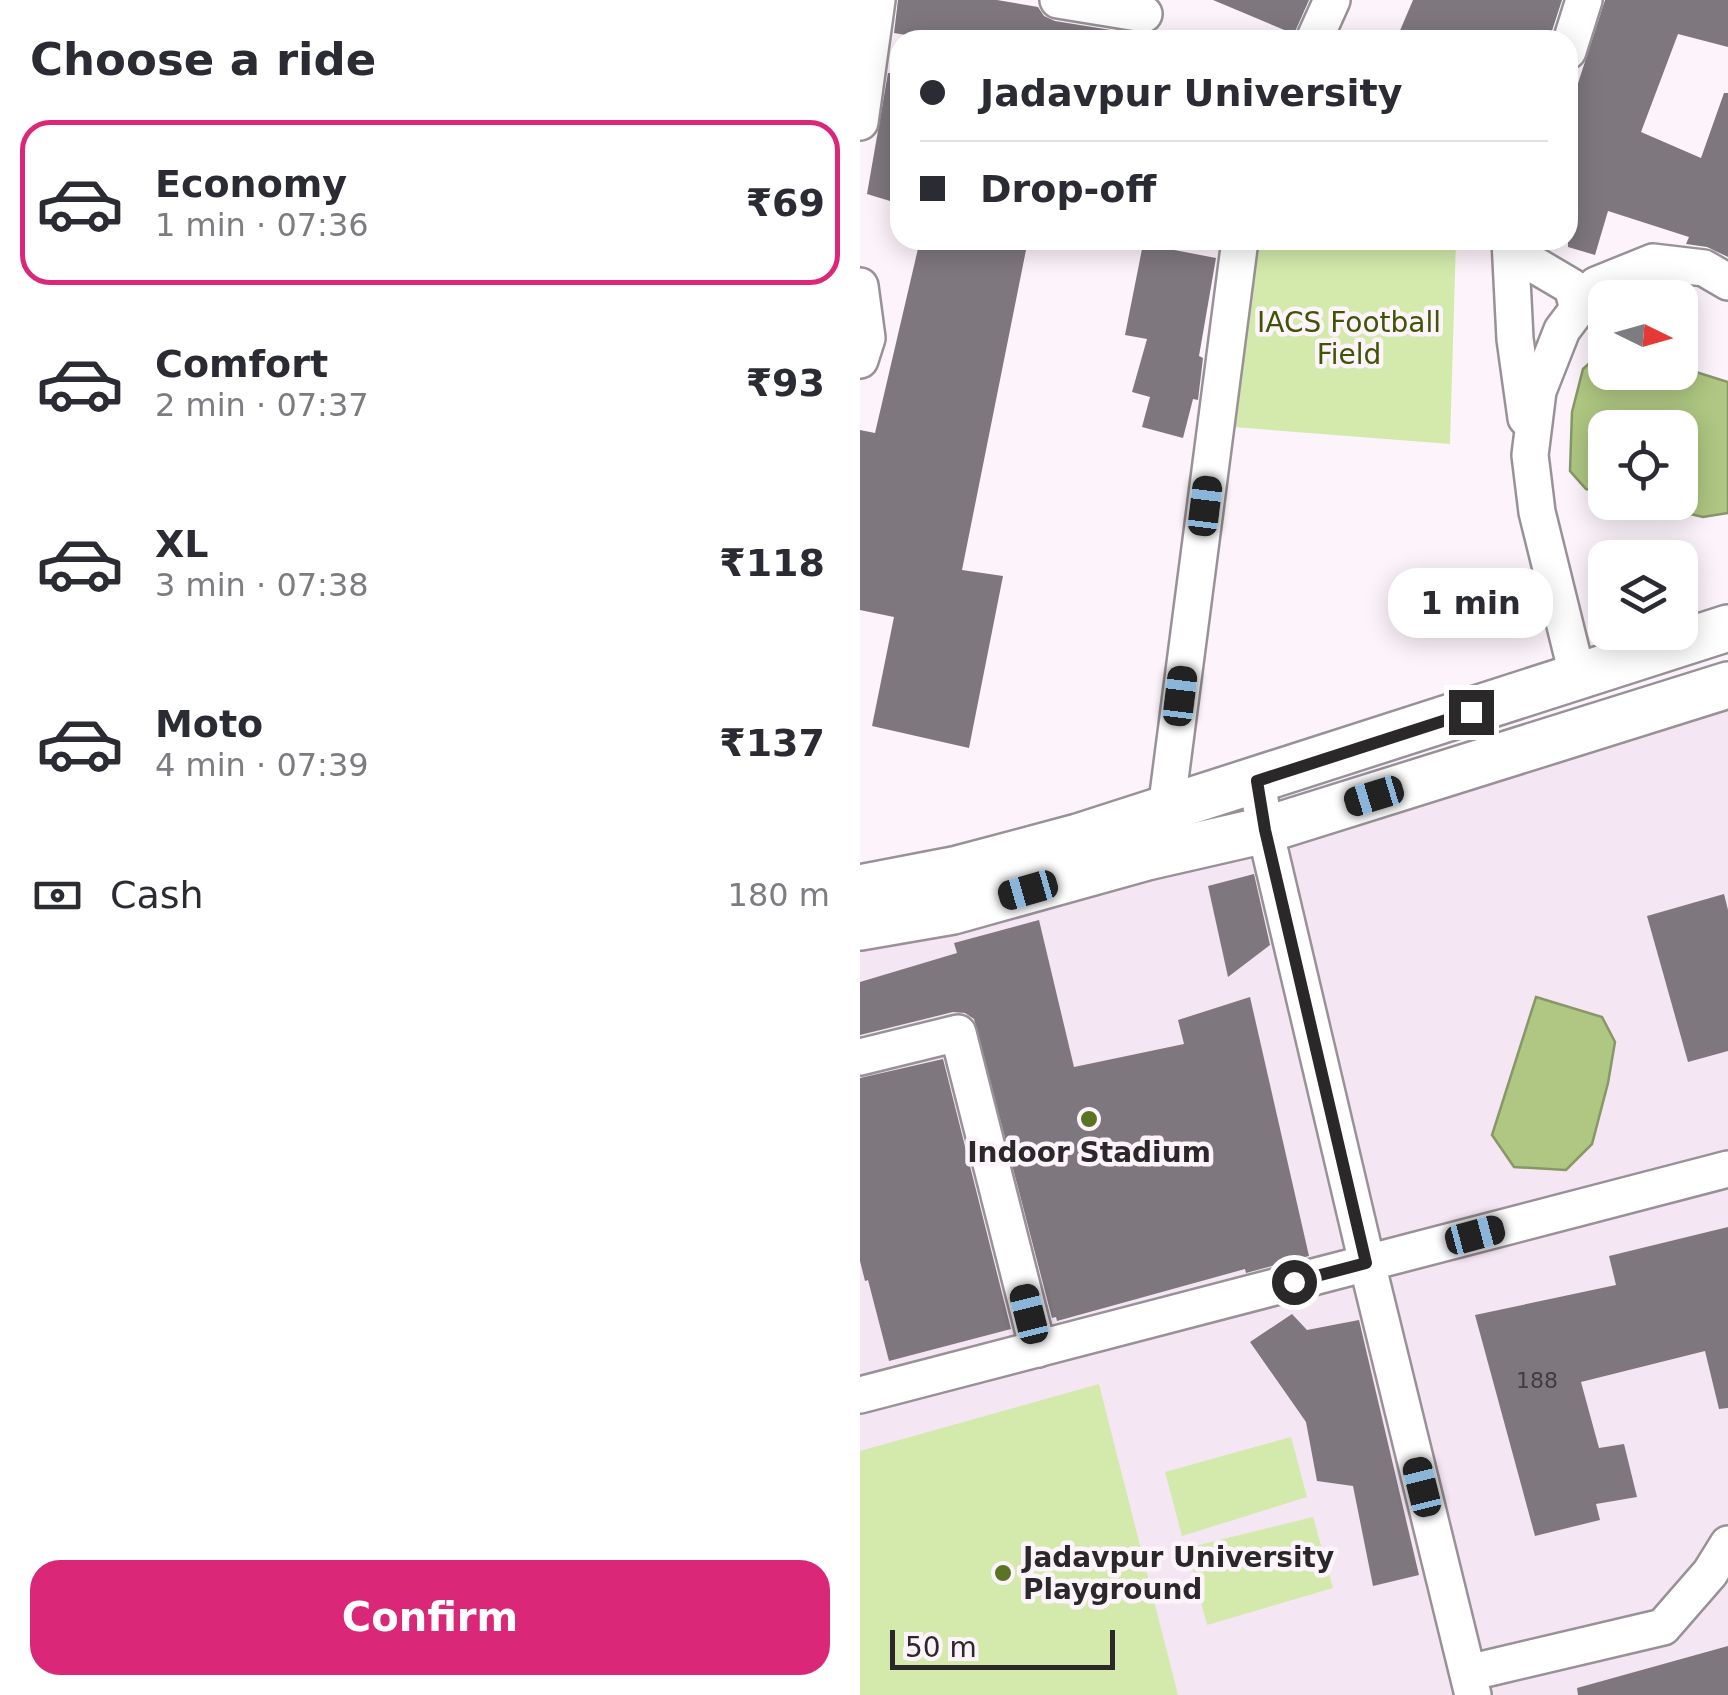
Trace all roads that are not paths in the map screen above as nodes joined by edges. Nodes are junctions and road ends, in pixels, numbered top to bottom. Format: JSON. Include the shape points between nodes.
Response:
{"nodes":[{"id":1,"x":877,"y":0,"type":"edge"},
{"id":2,"x":1058,"y":0,"type":"edge"},
{"id":3,"x":1332,"y":0,"type":"edge"},
{"id":4,"x":1584,"y":0,"type":"edge"},
{"id":5,"x":1144,"y":14,"type":"dead end"},
{"id":6,"x":1318,"y":30,"type":"edge"},
{"id":7,"x":1575,"y":30,"type":"edge"},
{"id":8,"x":860,"y":122,"type":"edge"},
{"id":9,"x":1239,"y":250,"type":"edge"},
{"id":10,"x":1511,"y":250,"type":"edge"},
{"id":11,"x":1517,"y":250,"type":"edge"},
{"id":12,"x":1728,"y":282,"type":"edge"},
{"id":13,"x":860,"y":286,"type":"edge"},
{"id":14,"x":1578,"y":309,"type":"junction"},
{"id":15,"x":860,"y":360,"type":"edge"},
{"id":16,"x":1530,"y":455,"type":"junction"},
{"id":17,"x":1728,"y":628,"type":"edge"},
{"id":18,"x":1578,"y":678,"type":"junction"},
{"id":19,"x":1728,"y":686,"type":"edge"},
{"id":20,"x":1257,"y":781,"type":"junction"},
{"id":21,"x":1166,"y":810,"type":"junction"},
{"id":22,"x":1265,"y":830,"type":"junction"},
{"id":23,"x":860,"y":888,"type":"edge"},
{"id":24,"x":860,"y":927,"type":"edge"},
{"id":25,"x":860,"y":1057,"type":"edge"},
{"id":26,"x":1728,"y":1170,"type":"edge"},
{"id":27,"x":1366,"y":1263,"type":"junction"},
{"id":28,"x":1038,"y":1348,"type":"junction"},
{"id":29,"x":860,"y":1395,"type":"edge"},
{"id":30,"x":1728,"y":1544,"type":"edge"},
{"id":31,"x":1471,"y":1684,"type":"edge"}],
"edges":[{"from":1,"to":8,"type":"street"},
{"from":2,"to":5,"type":"street"},
{"from":3,"to":6,"type":"street"},
{"from":4,"to":7,"type":"street"},
{"from":9,"to":21,"type":"street"},
{"from":10,"to":16,"type":"street"},
{"from":11,"to":14,"type":"street","via":[[1572,287]]},
{"from":12,"to":14,"type":"street","via":[[1704,268],[1653,262],[1596,286]]},
{"from":13,"to":15,"type":"street","via":[[866,338]]},
{"from":14,"to":16,"type":"street","via":[[1562,330],[1538,390]]},
{"from":16,"to":18,"type":"street"},
{"from":17,"to":18,"type":"main road"},
{"from":18,"to":20,"type":"main road"},
{"from":19,"to":22,"type":"main road"},
{"from":20,"to":21,"type":"main road"},
{"from":20,"to":22,"type":"street"},
{"from":21,"to":23,"type":"main road","via":[[973,849]]},
{"from":22,"to":24,"type":"main road","via":[[953,910]]},
{"from":22,"to":27,"type":"street"},
{"from":25,"to":28,"type":"street","via":[[958,1033]]},
{"from":26,"to":27,"type":"street"},
{"from":27,"to":28,"type":"street"},
{"from":27,"to":31,"type":"street"},
{"from":28,"to":29,"type":"street"},
{"from":30,"to":31,"type":"street","via":[[1663,1627]]}]}
